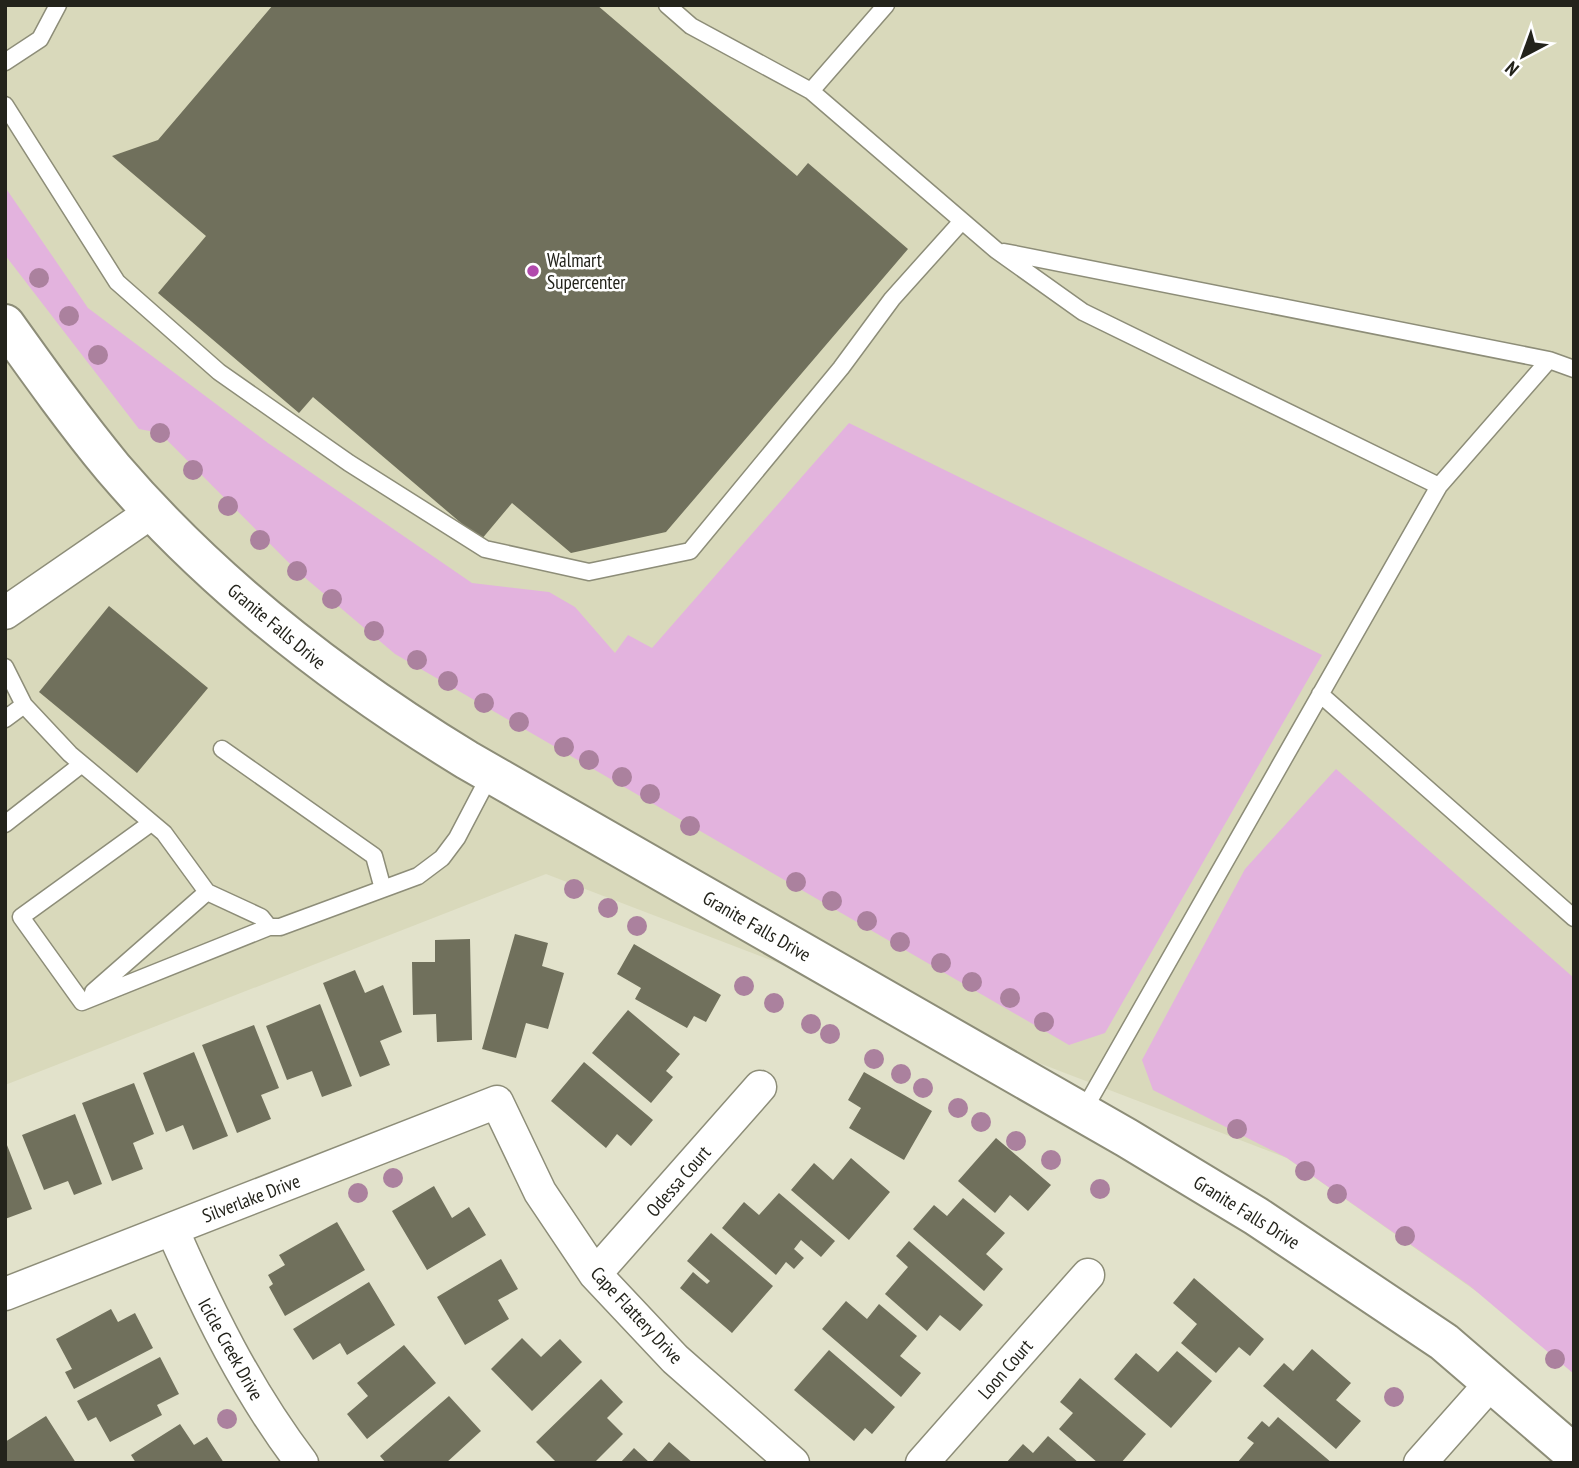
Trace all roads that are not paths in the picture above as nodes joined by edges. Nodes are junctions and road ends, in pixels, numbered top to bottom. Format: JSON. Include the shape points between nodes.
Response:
{"nodes":[{"id":1,"x":58,"y":5,"type":"edge"},
{"id":2,"x":667,"y":5,"type":"edge"},
{"id":3,"x":886,"y":5,"type":"edge"},
{"id":4,"x":5,"y":62,"type":"edge"},
{"id":5,"x":811,"y":91,"type":"junction"},
{"id":6,"x":5,"y":105,"type":"edge"},
{"id":7,"x":962,"y":221,"type":"junction"},
{"id":8,"x":996,"y":250,"type":"junction"},
{"id":9,"x":5,"y":324,"type":"edge"},
{"id":10,"x":1549,"y":360,"type":"junction"},
{"id":11,"x":1574,"y":369,"type":"edge"},
{"id":12,"x":1439,"y":486,"type":"junction"},
{"id":13,"x":153,"y":512,"type":"junction"},
{"id":14,"x":5,"y":613,"type":"edge"},
{"id":15,"x":5,"y":667,"type":"edge"},
{"id":16,"x":1320,"y":694,"type":"junction"},
{"id":17,"x":24,"y":705,"type":"junction"},
{"id":18,"x":5,"y":719,"type":"edge"},
{"id":19,"x":222,"y":748,"type":"dead end"},
{"id":20,"x":82,"y":764,"type":"junction"},
{"id":21,"x":491,"y":773,"type":"junction"},
{"id":22,"x":152,"y":823,"type":"junction"},
{"id":23,"x":5,"y":824,"type":"edge"},
{"id":24,"x":383,"y":888,"type":"junction"},
{"id":25,"x":207,"y":892,"type":"junction"},
{"id":26,"x":1574,"y":918,"type":"edge"},
{"id":27,"x":269,"y":927,"type":"junction"},
{"id":28,"x":82,"y":1002,"type":"junction"},
{"id":29,"x":760,"y":1087,"type":"dead end"},
{"id":30,"x":497,"y":1102,"type":"joint"},
{"id":31,"x":1082,"y":1113,"type":"junction"},
{"id":32,"x":172,"y":1229,"type":"junction"},
{"id":33,"x":595,"y":1274,"type":"junction"},
{"id":34,"x":1088,"y":1275,"type":"dead end"},
{"id":35,"x":5,"y":1294,"type":"edge"},
{"id":36,"x":1491,"y":1382,"type":"junction"},
{"id":37,"x":1574,"y":1454,"type":"edge"},
{"id":38,"x":302,"y":1463,"type":"edge"},
{"id":39,"x":793,"y":1463,"type":"edge"},
{"id":40,"x":922,"y":1463,"type":"edge"},
{"id":41,"x":1420,"y":1463,"type":"edge"}],
"edges":[{"from":1,"to":4,"type":"lane","via":[[40,39]]},
{"from":2,"to":5,"type":"lane","via":[[691,26]]},
{"from":3,"to":5,"type":"lane"},
{"from":5,"to":7,"type":"lane"},
{"from":6,"to":7,"type":"lane","via":[[117,282],[219,372],[349,463],[485,549],[589,572],[690,551],[892,299]]},
{"from":7,"to":8,"type":"lane"},
{"from":8,"to":10,"type":"lane"},
{"from":8,"to":12,"type":"lane","via":[[1083,312]]},
{"from":9,"to":13,"type":"street","name":"Granite Falls Drive","via":[[70,415]]},
{"from":10,"to":11,"type":"lane"},
{"from":10,"to":12,"type":"lane"},
{"from":12,"to":16,"type":"lane"},
{"from":13,"to":14,"type":"street"},
{"from":13,"to":21,"type":"street","name":"Granite Falls Drive","via":[[246,603],[319,662],[395,716]]},
{"from":15,"to":17,"type":"lane"},
{"from":16,"to":26,"type":"lane"},
{"from":16,"to":31,"type":"lane"},
{"from":17,"to":18,"type":"lane"},
{"from":17,"to":20,"type":"lane"},
{"from":19,"to":24,"type":"lane","via":[[374,856]]},
{"from":20,"to":22,"type":"lane"},
{"from":20,"to":23,"type":"lane"},
{"from":21,"to":24,"type":"lane","via":[[442,858],[418,876]]},
{"from":21,"to":31,"type":"street","name":"Granite Falls Drive"},
{"from":22,"to":25,"type":"lane"},
{"from":22,"to":28,"type":"lane","via":[[21,917]]},
{"from":24,"to":27,"type":"lane","via":[[280,927]]},
{"from":25,"to":27,"type":"lane","via":[[261,917]]},
{"from":25,"to":28,"type":"lane"},
{"from":27,"to":28,"type":"lane"},
{"from":29,"to":33,"type":"street","name":"Odessa Court"},
{"from":30,"to":32,"type":"street","name":"Silverlake Drive"},
{"from":30,"to":33,"type":"street","name":"Cape Flattery Drive","via":[[540,1192]]},
{"from":31,"to":36,"type":"street","name":"Granite Falls Drive","via":[[1256,1216],[1382,1298]]},
{"from":32,"to":35,"type":"street","name":"Silverlake Drive"},
{"from":32,"to":38,"type":"street","name":"Icicle Creek Drive","via":[[243,1374]]},
{"from":33,"to":39,"type":"street","name":"Cape Flattery Drive","via":[[675,1359]]},
{"from":34,"to":40,"type":"street","name":"Loon Court"},
{"from":36,"to":37,"type":"street","name":"Granite Falls Drive"},
{"from":36,"to":41,"type":"street"}]}
